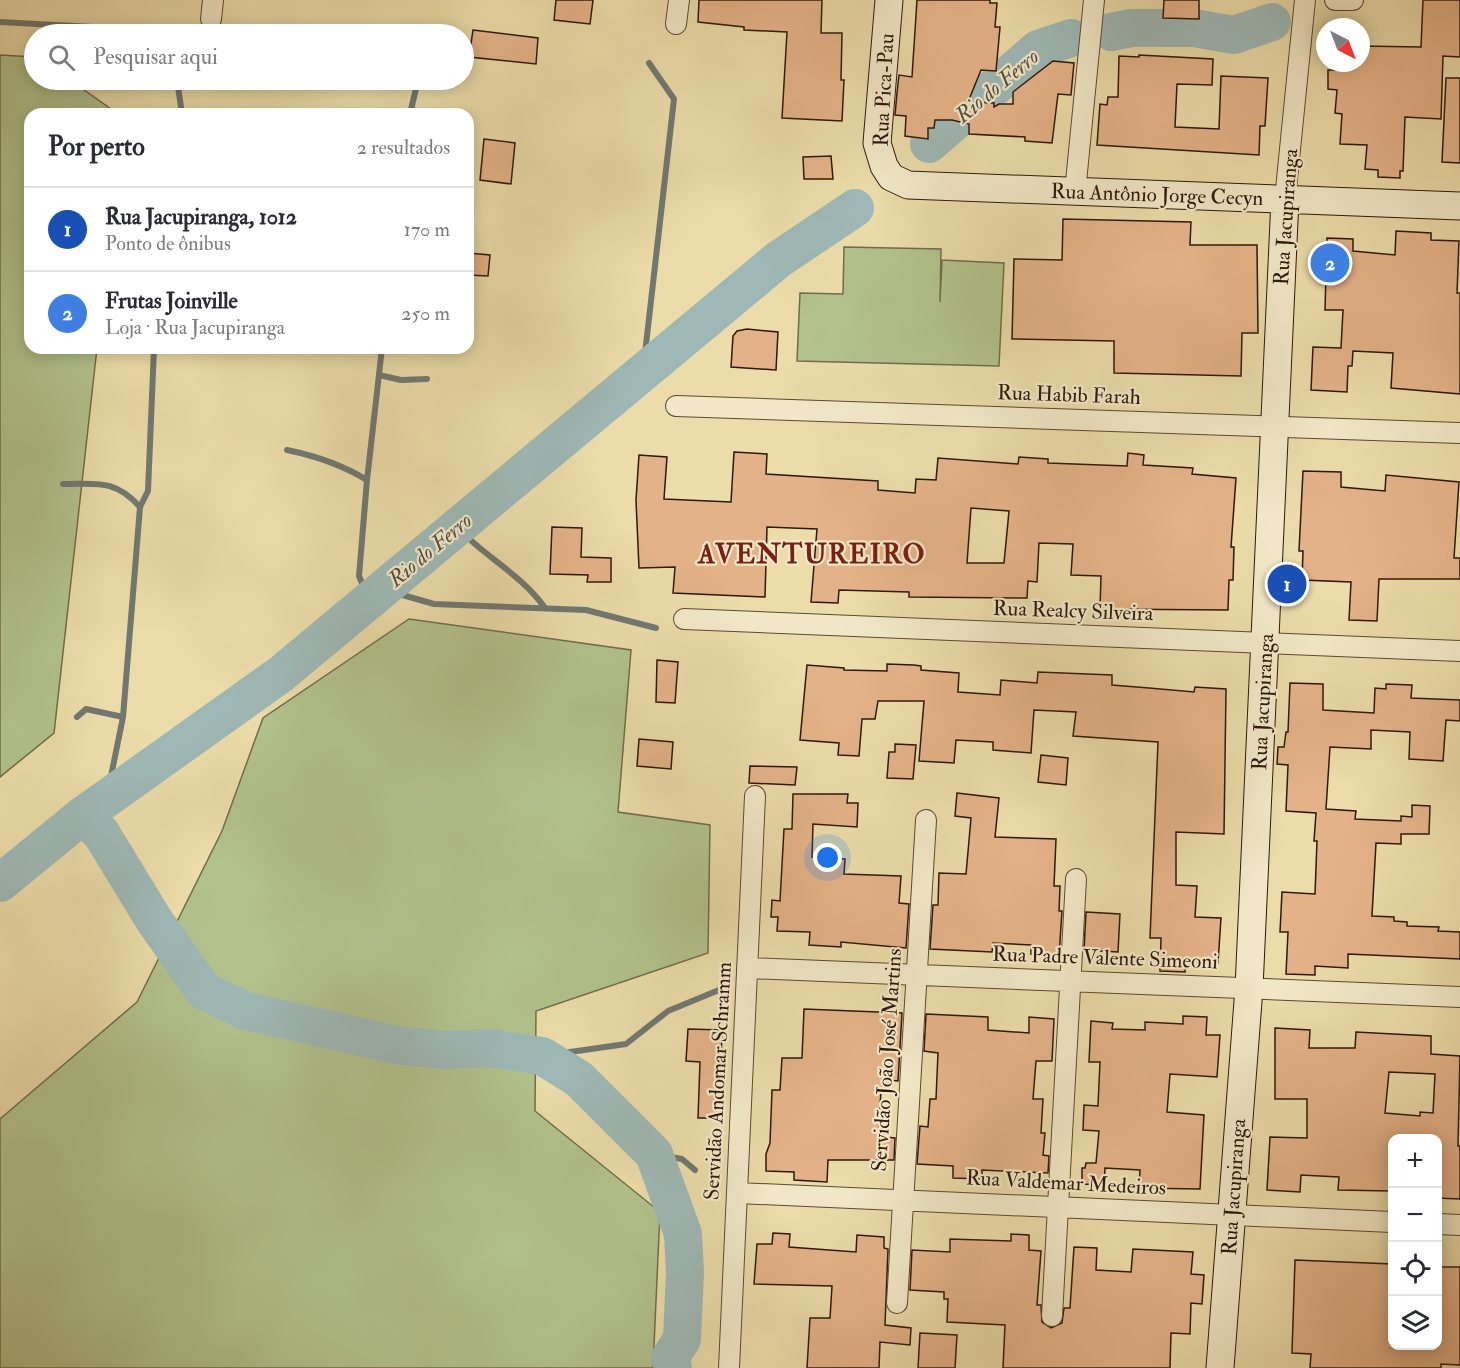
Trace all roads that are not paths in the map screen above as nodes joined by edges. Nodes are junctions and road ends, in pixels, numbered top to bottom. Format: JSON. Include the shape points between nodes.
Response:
{"nodes":[{"id":1,"x":679,"y":0,"type":"edge"},
{"id":2,"x":889,"y":0,"type":"edge"},
{"id":3,"x":1094,"y":0,"type":"edge"},
{"id":4,"x":1305,"y":0,"type":"edge"},
{"id":5,"x":1335,"y":0,"type":"edge"},
{"id":6,"x":1353,"y":0,"type":"edge"},
{"id":7,"x":676,"y":24,"type":"dead end"},
{"id":8,"x":891,"y":177,"type":"joint"},
{"id":9,"x":1075,"y":192,"type":"junction"},
{"id":10,"x":1285,"y":200,"type":"junction"},
{"id":11,"x":1460,"y":206,"type":"edge"},
{"id":12,"x":676,"y":405,"type":"dead end"},
{"id":13,"x":1275,"y":427,"type":"junction"},
{"id":14,"x":1460,"y":433,"type":"edge"},
{"id":15,"x":684,"y":619,"type":"dead end"},
{"id":16,"x":1266,"y":643,"type":"junction"},
{"id":17,"x":1460,"y":651,"type":"edge"},
{"id":18,"x":755,"y":796,"type":"dead end"},
{"id":19,"x":926,"y":820,"type":"dead end"},
{"id":20,"x":1076,"y":879,"type":"dead end"},
{"id":21,"x":747,"y":968,"type":"junction"},
{"id":22,"x":917,"y":975,"type":"junction"},
{"id":23,"x":1070,"y":981,"type":"junction"},
{"id":24,"x":1249,"y":988,"type":"junction"},
{"id":25,"x":1460,"y":997,"type":"edge"},
{"id":26,"x":737,"y":1193,"type":"junction"},
{"id":27,"x":903,"y":1200,"type":"junction"},
{"id":28,"x":1058,"y":1207,"type":"junction"},
{"id":29,"x":1232,"y":1215,"type":"junction"},
{"id":30,"x":1388,"y":1222,"type":"edge"},
{"id":31,"x":1442,"y":1224,"type":"edge"},
{"id":32,"x":1460,"y":1225,"type":"edge"},
{"id":33,"x":897,"y":1303,"type":"dead end"},
{"id":34,"x":1052,"y":1316,"type":"dead end"},
{"id":35,"x":729,"y":1368,"type":"edge"},
{"id":36,"x":1220,"y":1368,"type":"edge"}],
"edges":[{"from":1,"to":7,"type":"street"},
{"from":2,"to":8,"type":"street","name":"Rua Pica-Pau","via":[[877,142]]},
{"from":3,"to":9,"type":"street"},
{"from":4,"to":10,"type":"street","name":"Rua Jacupiranga"},
{"from":5,"to":6,"type":"street"},
{"from":8,"to":9,"type":"street","name":"Rua Antônio Jorge Cecyn","via":[[919,186]]},
{"from":9,"to":10,"type":"street","name":"Rua Antônio Jorge Cecyn"},
{"from":10,"to":11,"type":"street","name":"Rua Antônio Jorge Cecyn"},
{"from":10,"to":13,"type":"street","name":"Rua Jacupiranga"},
{"from":12,"to":13,"type":"street","name":"Rua Habib Farah"},
{"from":13,"to":14,"type":"street","name":"Rua Habib Farah"},
{"from":13,"to":16,"type":"street","name":"Rua Jacupiranga"},
{"from":15,"to":16,"type":"street","name":"Rua Realcy Silveira"},
{"from":16,"to":17,"type":"street","name":"Rua Realcy Silveira"},
{"from":16,"to":24,"type":"street","name":"Rua Jacupiranga"},
{"from":18,"to":21,"type":"street","name":"Servidão Andomar Schramm"},
{"from":19,"to":22,"type":"street","name":"Servidão João José Martins"},
{"from":20,"to":23,"type":"street"},
{"from":21,"to":22,"type":"street","name":"Rua Padre Valente Simeoni"},
{"from":21,"to":26,"type":"street","name":"Servidão Andomar Schramm"},
{"from":22,"to":23,"type":"street","name":"Rua Padre Valente Simeoni"},
{"from":22,"to":27,"type":"street","name":"Servidão João José Martins"},
{"from":23,"to":24,"type":"street","name":"Rua Padre Valente Simeoni"},
{"from":23,"to":28,"type":"street"},
{"from":24,"to":25,"type":"street","name":"Rua Padre Valente Simeoni"},
{"from":24,"to":29,"type":"street","name":"Rua Jacupiranga"},
{"from":26,"to":27,"type":"street","name":"Rua Valdemar Medeiros"},
{"from":26,"to":35,"type":"street","name":"Servidão Andomar Schramm"},
{"from":27,"to":28,"type":"street","name":"Rua Valdemar Medeiros"},
{"from":27,"to":33,"type":"street","name":"Servidão João José Martins"},
{"from":28,"to":29,"type":"street","name":"Rua Valdemar Medeiros"},
{"from":28,"to":34,"type":"street"},
{"from":29,"to":30,"type":"street","name":"Rua Valdemar Medeiros"},
{"from":29,"to":36,"type":"street","name":"Rua Jacupiranga"},
{"from":31,"to":32,"type":"street"}]}
